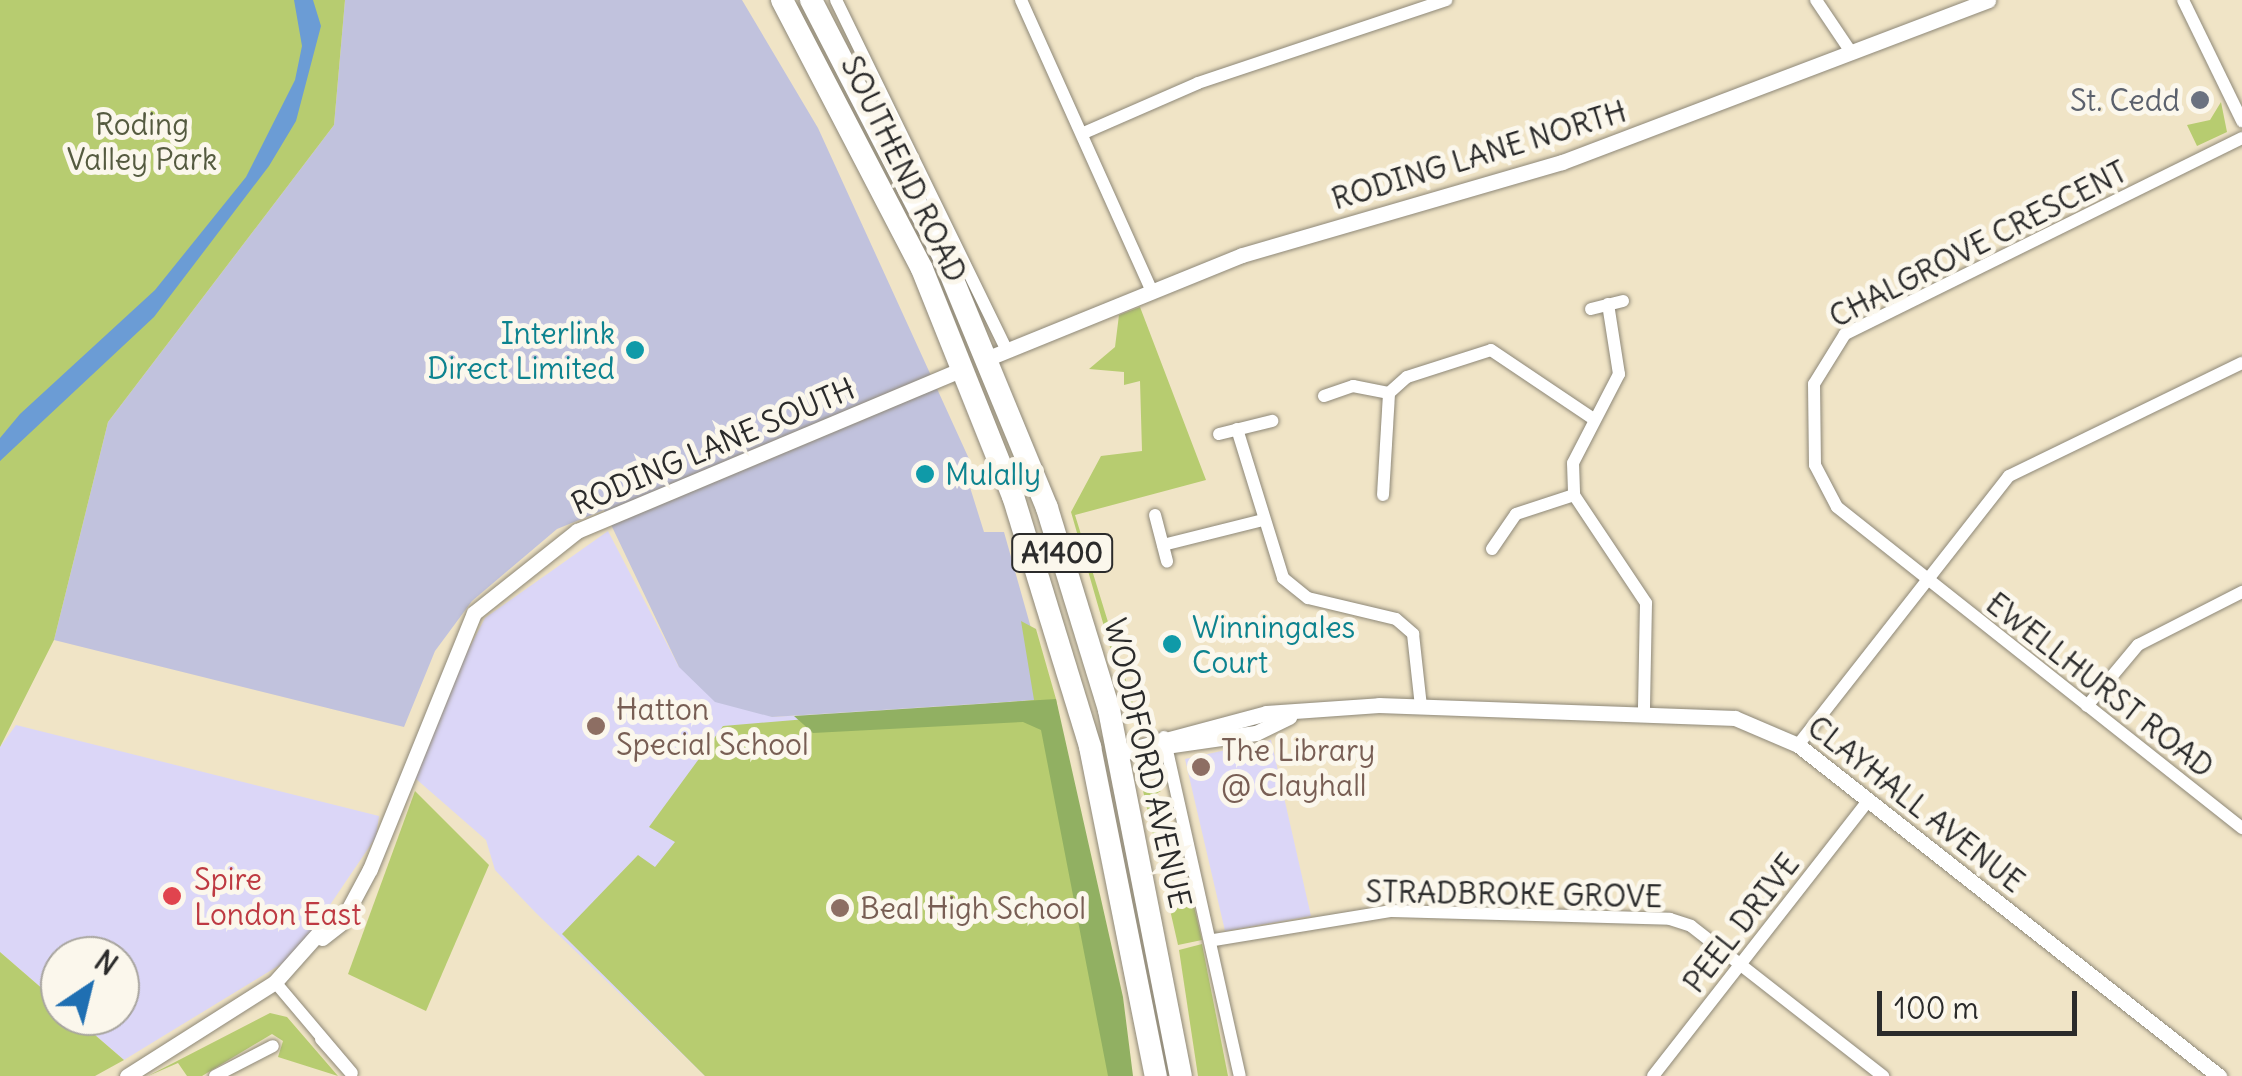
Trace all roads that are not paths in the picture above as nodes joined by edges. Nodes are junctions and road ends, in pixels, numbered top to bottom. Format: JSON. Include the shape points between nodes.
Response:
{"nodes":[{"id":1,"x":782,"y":0,"type":"edge"},
{"id":2,"x":811,"y":0,"type":"edge"},
{"id":3,"x":836,"y":0,"type":"edge"},
{"id":4,"x":1021,"y":0,"type":"edge"},
{"id":5,"x":1446,"y":0,"type":"edge"},
{"id":6,"x":1816,"y":0,"type":"edge"},
{"id":7,"x":1988,"y":0,"type":"edge"},
{"id":8,"x":2183,"y":0,"type":"edge"},
{"id":9,"x":1851,"y":52,"type":"junction"},
{"id":10,"x":2242,"y":121,"type":"edge"},
{"id":11,"x":1086,"y":132,"type":"junction"},
{"id":12,"x":2242,"y":138,"type":"edge"},
{"id":13,"x":1152,"y":291,"type":"junction"},
{"id":14,"x":1591,"y":309,"type":"dead end"},
{"id":15,"x":997,"y":355,"type":"junction"},
{"id":16,"x":2242,"y":363,"type":"edge"},
{"id":17,"x":964,"y":369,"type":"junction"},
{"id":18,"x":1389,"y":393,"type":"junction"},
{"id":19,"x":1324,"y":396,"type":"dead end"},
{"id":20,"x":1594,"y":420,"type":"junction"},
{"id":21,"x":1272,"y":421,"type":"dead end"},
{"id":22,"x":1238,"y":429,"type":"junction"},
{"id":23,"x":1219,"y":434,"type":"dead end"},
{"id":24,"x":1383,"y":495,"type":"dead end"},
{"id":25,"x":1574,"y":495,"type":"junction"},
{"id":26,"x":1155,"y":515,"type":"dead end"},
{"id":27,"x":1259,"y":521,"type":"junction"},
{"id":28,"x":1163,"y":545,"type":"junction"},
{"id":29,"x":1492,"y":549,"type":"dead end"},
{"id":30,"x":1167,"y":561,"type":"dead end"},
{"id":31,"x":1927,"y":580,"type":"junction"},
{"id":32,"x":2242,"y":592,"type":"edge"},
{"id":33,"x":1420,"y":706,"type":"junction"},
{"id":34,"x":2087,"y":706,"type":"junction"},
{"id":35,"x":1644,"y":710,"type":"junction"},
{"id":36,"x":1165,"y":742,"type":"junction"},
{"id":37,"x":1798,"y":744,"type":"junction"},
{"id":38,"x":1090,"y":747,"type":"junction"},
{"id":39,"x":1116,"y":752,"type":"junction"},
{"id":40,"x":1869,"y":800,"type":"junction"},
{"id":41,"x":2242,"y":828,"type":"edge"},
{"id":42,"x":1127,"y":909,"type":"junction"},
{"id":43,"x":1214,"y":940,"type":"junction"},
{"id":44,"x":1740,"y":964,"type":"junction"},
{"id":45,"x":275,"y":982,"type":"junction"},
{"id":46,"x":274,"y":1046,"type":"dead end"},
{"id":47,"x":354,"y":1074,"type":"edge"},
{"id":48,"x":128,"y":1076,"type":"edge"},
{"id":49,"x":215,"y":1076,"type":"edge"},
{"id":50,"x":1156,"y":1076,"type":"edge"},
{"id":51,"x":1181,"y":1076,"type":"edge"},
{"id":52,"x":1240,"y":1076,"type":"edge"},
{"id":53,"x":1653,"y":1076,"type":"edge"},
{"id":54,"x":1883,"y":1076,"type":"edge"},
{"id":55,"x":2220,"y":1076,"type":"edge"}],
"edges":[{"from":1,"to":17,"type":"highway","name":"SOUTHEND ROAD","number":"A1400","via":[[872,163]]},
{"from":2,"to":15,"type":"highway","name":"SOUTHEND ROAD","number":"A1400"},
{"from":3,"to":15,"type":"street","name":"SOUTHEND ROAD"},
{"from":4,"to":11,"type":"street"},
{"from":5,"to":11,"type":"street","via":[[1198,83]]},
{"from":6,"to":9,"type":"street"},
{"from":7,"to":9,"type":"street","name":"RODING LANE NORTH"},
{"from":8,"to":10,"type":"street"},
{"from":9,"to":13,"type":"street","name":"RODING LANE NORTH","via":[[1562,162],[1242,256]]},
{"from":11,"to":13,"type":"street"},
{"from":12,"to":31,"type":"street","name":"CHALGROVE CRESCENT","via":[[1845,334],[1824,356],[1814,384],[1819,481]]},
{"from":13,"to":15,"type":"street","name":"RODING LANE NORTH"},
{"from":14,"to":20,"type":"street","via":[[1616,302],[1619,374]]},
{"from":15,"to":39,"type":"highway","name":"WOODFORD AVENUE","number":"A1400","via":[[1070,577]]},
{"from":16,"to":31,"type":"street","via":[[2009,476]]},
{"from":17,"to":38,"type":"highway","name":"WOODFORD AVENUE","number":"A1400"},
{"from":17,"to":45,"type":"street","name":"RODING LANE SOUTH","via":[[577,531],[474,613],[377,853],[341,914]]},
{"from":18,"to":19,"type":"street","via":[[1353,386]]},
{"from":18,"to":20,"type":"street","via":[[1407,377],[1492,350]]},
{"from":18,"to":24,"type":"street"},
{"from":20,"to":25,"type":"street","via":[[1572,462]]},
{"from":21,"to":22,"type":"street"},
{"from":22,"to":23,"type":"street"},
{"from":22,"to":27,"type":"street"},
{"from":25,"to":29,"type":"street","via":[[1516,514]]},
{"from":25,"to":35,"type":"street","via":[[1646,603]]},
{"from":26,"to":28,"type":"street"},
{"from":27,"to":28,"type":"street"},
{"from":27,"to":33,"type":"street","via":[[1283,578],[1308,598],[1396,619],[1414,634]]},
{"from":28,"to":30,"type":"street"},
{"from":31,"to":34,"type":"street","name":"EWELLHURST ROAD"},
{"from":31,"to":37,"type":"street"},
{"from":32,"to":34,"type":"street","via":[[2138,645]]},
{"from":33,"to":35,"type":"street","name":"CLAYHALL AVENUE"},
{"from":33,"to":36,"type":"street","name":"CLAYHALL AVENUE","via":[[1289,717]]},
{"from":34,"to":41,"type":"street","name":"EWELLHURST ROAD"},
{"from":35,"to":37,"type":"street","name":"CLAYHALL AVENUE","via":[[1735,718]]},
{"from":36,"to":39,"type":"street","name":"CLAYHALL AVENUE"},
{"from":36,"to":43,"type":"street"},
{"from":37,"to":40,"type":"street","name":"CLAYHALL AVENUE"},
{"from":38,"to":39,"type":"highway"},
{"from":38,"to":42,"type":"highway","name":"WOODFORD AVENUE","number":"A1400"},
{"from":39,"to":42,"type":"highway","via":[[1109,772],[1130,871]]},
{"from":39,"to":51,"type":"highway","name":"WOODFORD AVENUE","number":"A1400"},
{"from":40,"to":44,"type":"street","name":"PEEL DRIVE"},
{"from":40,"to":55,"type":"street","name":"CLAYHALL AVENUE"},
{"from":42,"to":50,"type":"highway","name":"WOODFORD AVENUE","number":"A1400"},
{"from":43,"to":44,"type":"street","name":"STRADBROKE GROVE","via":[[1392,912],[1670,919]]},
{"from":43,"to":52,"type":"street"},
{"from":44,"to":53,"type":"street","name":"PEEL DRIVE"},
{"from":44,"to":54,"type":"street","name":"STRADBROKE GROVE"},
{"from":45,"to":47,"type":"street"},
{"from":45,"to":48,"type":"street","name":"RODING LANE SOUTH"},
{"from":46,"to":49,"type":"street"}]}
